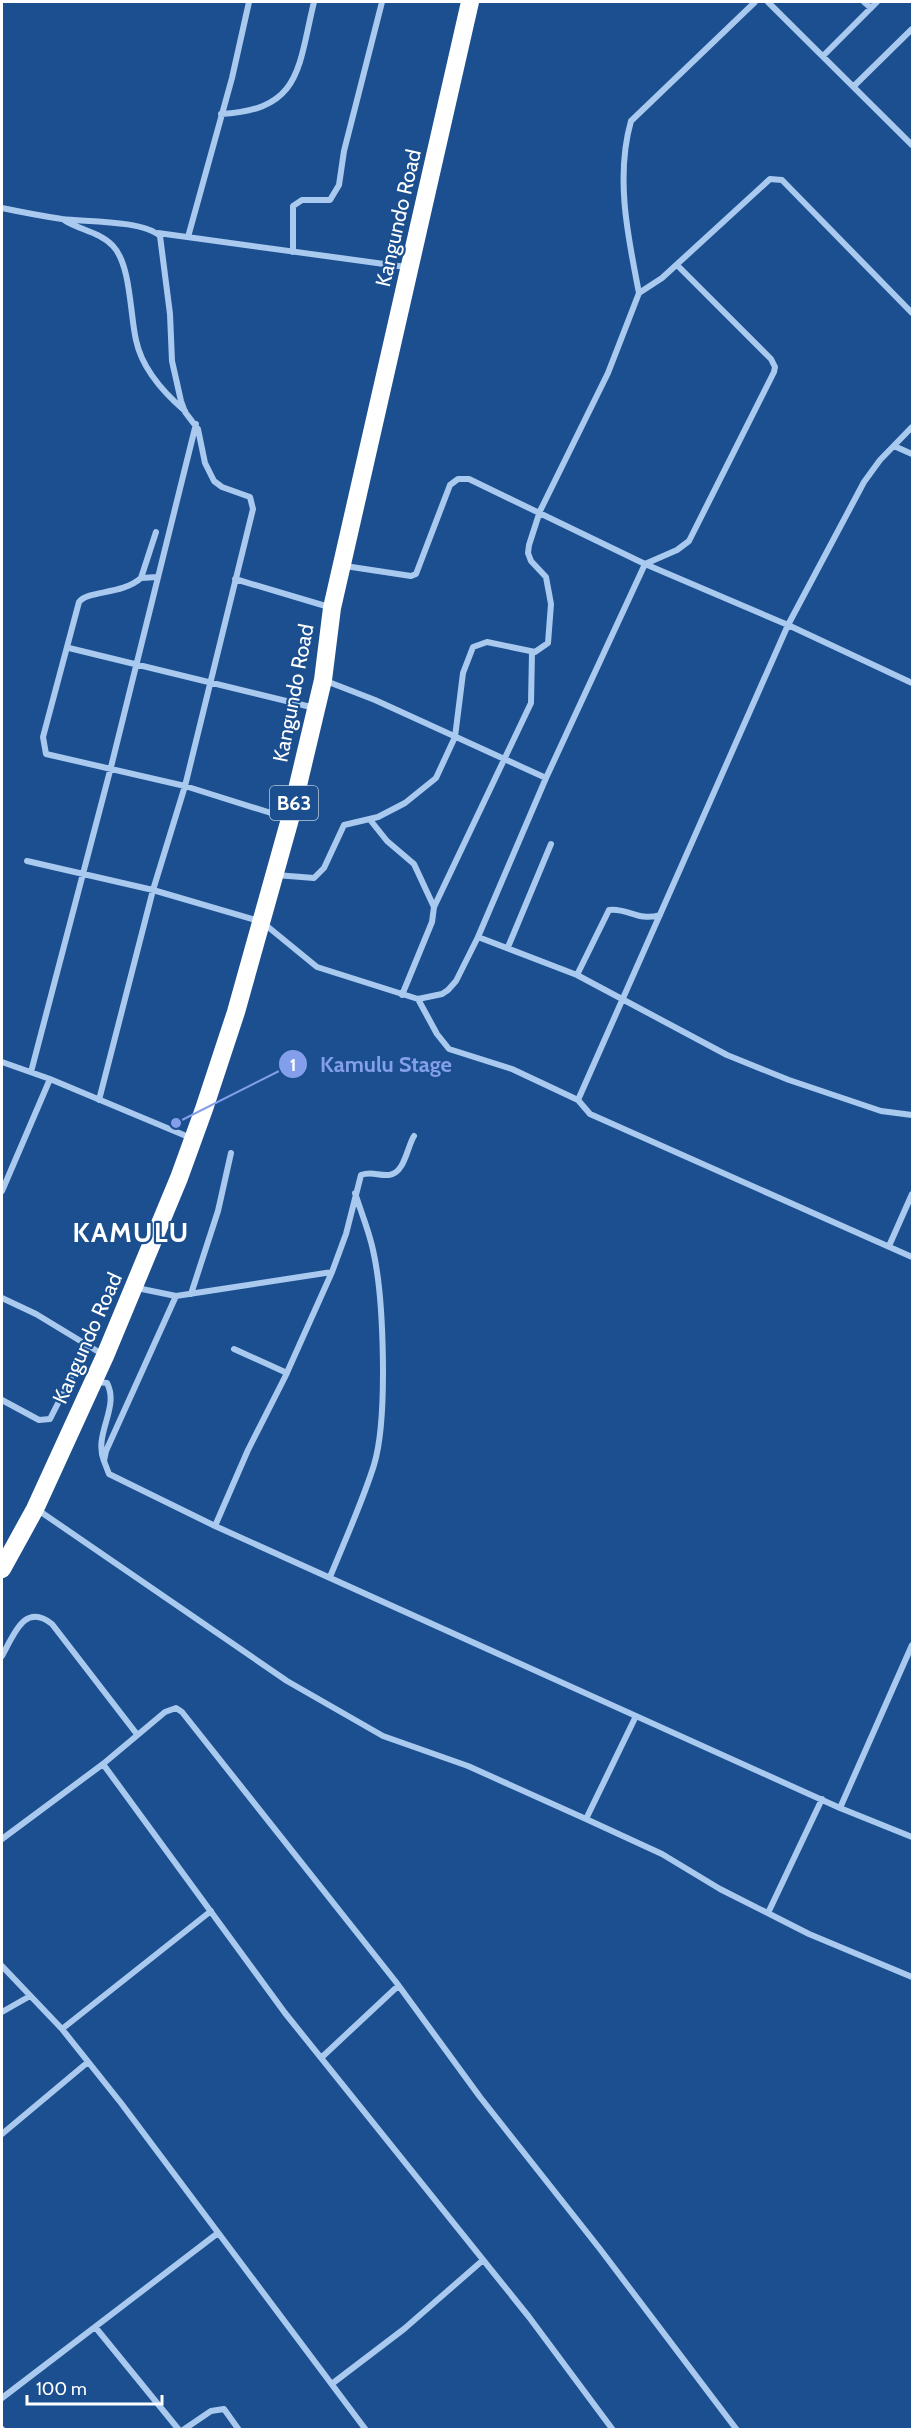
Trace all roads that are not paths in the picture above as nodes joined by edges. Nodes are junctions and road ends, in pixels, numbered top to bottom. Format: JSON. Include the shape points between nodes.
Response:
{"nodes":[{"id":1,"x":249,"y":2,"type":"edge"},
{"id":2,"x":314,"y":2,"type":"edge"},
{"id":3,"x":382,"y":2,"type":"edge"},
{"id":4,"x":470,"y":2,"type":"edge"},
{"id":5,"x":754,"y":2,"type":"edge"},
{"id":6,"x":768,"y":2,"type":"edge"},
{"id":7,"x":864,"y":2,"type":"edge"},
{"id":8,"x":877,"y":2,"type":"edge"},
{"id":9,"x":871,"y":8,"type":"junction"},
{"id":10,"x":912,"y":29,"type":"edge"},
{"id":11,"x":824,"y":55,"type":"junction"},
{"id":12,"x":854,"y":86,"type":"junction"},
{"id":13,"x":221,"y":114,"type":"junction"},
{"id":14,"x":912,"y":145,"type":"edge"},
{"id":15,"x":5,"y":209,"type":"edge"},
{"id":16,"x":62,"y":219,"type":"junction"},
{"id":17,"x":157,"y":233,"type":"junction"},
{"id":18,"x":188,"y":237,"type":"junction"},
{"id":19,"x":293,"y":252,"type":"junction"},
{"id":20,"x":677,"y":266,"type":"junction"},
{"id":21,"x":409,"y":268,"type":"junction"},
{"id":22,"x":639,"y":293,"type":"junction"},
{"id":23,"x":912,"y":314,"type":"edge"},
{"id":24,"x":185,"y":412,"type":"junction"},
{"id":25,"x":196,"y":423,"type":"junction"},
{"id":26,"x":912,"y":427,"type":"edge"},
{"id":27,"x":894,"y":446,"type":"junction"},
{"id":28,"x":912,"y":454,"type":"edge"},
{"id":29,"x":540,"y":511,"type":"junction"},
{"id":30,"x":156,"y":532,"type":"dead end"},
{"id":31,"x":645,"y":564,"type":"junction"},
{"id":32,"x":342,"y":565,"type":"junction"},
{"id":33,"x":158,"y":577,"type":"junction"},
{"id":34,"x":141,"y":578,"type":"junction"},
{"id":35,"x":235,"y":579,"type":"junction"},
{"id":36,"x":332,"y":608,"type":"junction"},
{"id":37,"x":788,"y":625,"type":"junction"},
{"id":38,"x":69,"y":648,"type":"junction"},
{"id":39,"x":532,"y":652,"type":"junction"},
{"id":40,"x":136,"y":664,"type":"junction"},
{"id":41,"x":323,"y":680,"type":"junction"},
{"id":42,"x":208,"y":683,"type":"junction"},
{"id":43,"x":912,"y":683,"type":"edge"},
{"id":44,"x":316,"y":708,"type":"junction"},
{"id":45,"x":455,"y":737,"type":"junction"},
{"id":46,"x":504,"y":759,"type":"junction"},
{"id":47,"x":111,"y":767,"type":"junction"},
{"id":48,"x":546,"y":778,"type":"junction"},
{"id":49,"x":184,"y":786,"type":"junction"},
{"id":50,"x":290,"y":819,"type":"junction"},
{"id":51,"x":371,"y":821,"type":"junction"},
{"id":52,"x":550,"y":844,"type":"dead end"},
{"id":53,"x":27,"y":861,"type":"dead end"},
{"id":54,"x":84,"y":873,"type":"junction"},
{"id":55,"x":275,"y":875,"type":"junction"},
{"id":56,"x":153,"y":890,"type":"junction"},
{"id":57,"x":434,"y":907,"type":"junction"},
{"id":58,"x":660,"y":915,"type":"junction"},
{"id":59,"x":261,"y":922,"type":"junction"},
{"id":60,"x":478,"y":937,"type":"junction"},
{"id":61,"x":508,"y":946,"type":"junction"},
{"id":62,"x":577,"y":975,"type":"junction"},
{"id":63,"x":402,"y":995,"type":"junction"},
{"id":64,"x":623,"y":998,"type":"junction"},
{"id":65,"x":418,"y":999,"type":"junction"},
{"id":66,"x":2,"y":1062,"type":"edge"},
{"id":67,"x":31,"y":1072,"type":"junction"},
{"id":68,"x":50,"y":1079,"type":"junction"},
{"id":69,"x":99,"y":1100,"type":"junction"},
{"id":70,"x":578,"y":1100,"type":"junction"},
{"id":71,"x":912,"y":1115,"type":"edge"},
{"id":72,"x":414,"y":1136,"type":"dead end"},
{"id":73,"x":194,"y":1139,"type":"junction"},
{"id":74,"x":231,"y":1153,"type":"dead end"},
{"id":75,"x":2,"y":1191,"type":"edge"},
{"id":76,"x":355,"y":1193,"type":"junction"},
{"id":77,"x":912,"y":1194,"type":"edge"},
{"id":78,"x":889,"y":1246,"type":"junction"},
{"id":79,"x":912,"y":1257,"type":"edge"},
{"id":80,"x":332,"y":1272,"type":"junction"},
{"id":81,"x":134,"y":1287,"type":"junction"},
{"id":82,"x":192,"y":1294,"type":"junction"},
{"id":83,"x":176,"y":1296,"type":"junction"},
{"id":84,"x":2,"y":1298,"type":"edge"},
{"id":85,"x":87,"y":1346,"type":"junction"},
{"id":86,"x":234,"y":1350,"type":"dead end"},
{"id":87,"x":105,"y":1356,"type":"junction"},
{"id":88,"x":287,"y":1373,"type":"junction"},
{"id":89,"x":93,"y":1383,"type":"junction"},
{"id":90,"x":2,"y":1400,"type":"edge"},
{"id":91,"x":104,"y":1461,"type":"junction"},
{"id":92,"x":35,"y":1509,"type":"junction"},
{"id":93,"x":215,"y":1526,"type":"junction"},
{"id":94,"x":2,"y":1569,"type":"edge"},
{"id":95,"x":330,"y":1577,"type":"junction"},
{"id":96,"x":912,"y":1645,"type":"edge"},
{"id":97,"x":2,"y":1656,"type":"edge"},
{"id":98,"x":636,"y":1716,"type":"junction"},
{"id":99,"x":136,"y":1733,"type":"junction"},
{"id":100,"x":103,"y":1764,"type":"junction"},
{"id":101,"x":822,"y":1799,"type":"junction"},
{"id":102,"x":840,"y":1808,"type":"junction"},
{"id":103,"x":586,"y":1819,"type":"junction"},
{"id":104,"x":912,"y":1838,"type":"edge"},
{"id":105,"x":2,"y":1839,"type":"edge"},
{"id":106,"x":211,"y":1911,"type":"junction"},
{"id":107,"x":768,"y":1913,"type":"junction"},
{"id":108,"x":2,"y":1966,"type":"edge"},
{"id":109,"x":912,"y":1977,"type":"edge"},
{"id":110,"x":398,"y":1986,"type":"junction"},
{"id":111,"x":30,"y":1996,"type":"junction"},
{"id":112,"x":2,"y":2012,"type":"edge"},
{"id":113,"x":62,"y":2029,"type":"junction"},
{"id":114,"x":321,"y":2058,"type":"junction"},
{"id":115,"x":88,"y":2062,"type":"junction"},
{"id":116,"x":2,"y":2134,"type":"edge"},
{"id":117,"x":218,"y":2233,"type":"junction"},
{"id":118,"x":482,"y":2261,"type":"junction"},
{"id":119,"x":96,"y":2328,"type":"junction"},
{"id":120,"x":333,"y":2383,"type":"junction"},
{"id":121,"x":2,"y":2398,"type":"edge"},
{"id":122,"x":181,"y":2430,"type":"edge"},
{"id":123,"x":239,"y":2430,"type":"edge"},
{"id":124,"x":366,"y":2430,"type":"edge"},
{"id":125,"x":613,"y":2430,"type":"edge"},
{"id":126,"x":737,"y":2430,"type":"edge"}],
"edges":[{"from":1,"to":13,"type":"street"},
{"from":2,"to":13,"type":"street","via":[[294,80],[273,102],[247,113]]},
{"from":3,"to":19,"type":"street","via":[[339,185],[330,200],[302,200],[293,206]]},
{"from":4,"to":21,"type":"highway","name":"Kangundo Road","number":"B63"},
{"from":5,"to":22,"type":"street","via":[[631,121],[624,143],[623,172]]},
{"from":6,"to":11,"type":"street"},
{"from":7,"to":9,"type":"street"},
{"from":8,"to":9,"type":"street"},
{"from":9,"to":11,"type":"street"},
{"from":10,"to":12,"type":"street"},
{"from":11,"to":12,"type":"street"},
{"from":12,"to":14,"type":"street"},
{"from":13,"to":18,"type":"street"},
{"from":15,"to":16,"type":"street"},
{"from":16,"to":17,"type":"street"},
{"from":16,"to":24,"type":"street","via":[[114,246],[128,286],[136,343],[159,389]]},
{"from":17,"to":18,"type":"street"},
{"from":17,"to":24,"type":"street","via":[[163,246],[175,379]]},
{"from":18,"to":19,"type":"street"},
{"from":19,"to":21,"type":"street"},
{"from":20,"to":22,"type":"street"},
{"from":20,"to":23,"type":"street","via":[[776,178]]},
{"from":20,"to":31,"type":"street","via":[[775,367],[688,541]]},
{"from":21,"to":32,"type":"highway","name":"Kangundo Road","number":"B63"},
{"from":22,"to":29,"type":"street","via":[[608,373]]},
{"from":24,"to":25,"type":"street"},
{"from":25,"to":33,"type":"street"},
{"from":25,"to":35,"type":"street","via":[[205,463],[214,481],[250,497],[252,502]]},
{"from":26,"to":27,"type":"street"},
{"from":27,"to":28,"type":"street"},
{"from":27,"to":37,"type":"street","via":[[864,482]]},
{"from":29,"to":31,"type":"street"},
{"from":29,"to":32,"type":"street","via":[[469,479],[458,478],[450,485],[416,573],[411,576]]},
{"from":29,"to":39,"type":"street","via":[[528,553],[546,577],[551,604],[550,634],[542,650]]},
{"from":30,"to":34,"type":"street"},
{"from":31,"to":37,"type":"street"},
{"from":31,"to":48,"type":"street"},
{"from":32,"to":36,"type":"highway","name":"Kangundo Road","number":"B63"},
{"from":33,"to":34,"type":"street"},
{"from":33,"to":40,"type":"street"},
{"from":34,"to":38,"type":"street","via":[[119,591],[82,598]]},
{"from":35,"to":36,"type":"street"},
{"from":35,"to":42,"type":"street"},
{"from":36,"to":41,"type":"highway","name":"Kangundo Road","number":"B63"},
{"from":37,"to":43,"type":"street"},
{"from":37,"to":58,"type":"street"},
{"from":38,"to":40,"type":"street"},
{"from":38,"to":47,"type":"street","via":[[43,747],[46,754]]},
{"from":39,"to":45,"type":"street","via":[[487,642],[473,647],[463,673]]},
{"from":39,"to":46,"type":"street","via":[[531,703]]},
{"from":40,"to":42,"type":"street"},
{"from":40,"to":47,"type":"street"},
{"from":41,"to":44,"type":"highway","name":"Kangundo Road","number":"B63"},
{"from":41,"to":45,"type":"street"},
{"from":42,"to":44,"type":"street"},
{"from":42,"to":49,"type":"street"},
{"from":44,"to":50,"type":"highway","name":"Kangundo Road","number":"B63"},
{"from":45,"to":46,"type":"street"},
{"from":45,"to":51,"type":"street","via":[[436,778],[405,803]]},
{"from":46,"to":48,"type":"street"},
{"from":46,"to":57,"type":"street"},
{"from":47,"to":49,"type":"street"},
{"from":47,"to":54,"type":"street"},
{"from":48,"to":60,"type":"street"},
{"from":49,"to":50,"type":"street"},
{"from":49,"to":56,"type":"street"},
{"from":50,"to":55,"type":"highway","name":"Kangundo Road","number":"B63"},
{"from":51,"to":55,"type":"street","via":[[344,825],[324,868],[314,878]]},
{"from":51,"to":57,"type":"street","via":[[414,864]]},
{"from":52,"to":61,"type":"street"},
{"from":53,"to":54,"type":"street"},
{"from":54,"to":56,"type":"street"},
{"from":54,"to":67,"type":"street"},
{"from":55,"to":59,"type":"highway","name":"Kangundo Road","number":"B63"},
{"from":56,"to":59,"type":"street"},
{"from":56,"to":69,"type":"street"},
{"from":57,"to":63,"type":"street","via":[[432,922]]},
{"from":58,"to":62,"type":"street","via":[[641,918],[609,910]]},
{"from":58,"to":64,"type":"street"},
{"from":59,"to":63,"type":"street","via":[[317,967]]},
{"from":59,"to":73,"type":"highway","name":"Kangundo Road","number":"B63"},
{"from":60,"to":61,"type":"street"},
{"from":60,"to":65,"type":"street","via":[[448,990]]},
{"from":61,"to":62,"type":"street"},
{"from":62,"to":64,"type":"street"},
{"from":63,"to":65,"type":"street"},
{"from":64,"to":70,"type":"street"},
{"from":64,"to":71,"type":"street","via":[[727,1055],[881,1111]]},
{"from":65,"to":70,"type":"street","via":[[449,1049],[512,1069]]},
{"from":66,"to":67,"type":"street"},
{"from":67,"to":68,"type":"street"},
{"from":68,"to":69,"type":"street"},
{"from":68,"to":75,"type":"street"},
{"from":69,"to":73,"type":"street"},
{"from":70,"to":78,"type":"street","via":[[590,1114]]},
{"from":72,"to":76,"type":"street","via":[[396,1172],[361,1175]]},
{"from":73,"to":81,"type":"highway","name":"Kangundo Road","number":"B63"},
{"from":74,"to":82,"type":"street"},
{"from":76,"to":80,"type":"street"},
{"from":76,"to":95,"type":"street","via":[[374,1251],[382,1338],[380,1425],[374,1465]]},
{"from":77,"to":78,"type":"street"},
{"from":78,"to":79,"type":"street"},
{"from":80,"to":82,"type":"street"},
{"from":80,"to":88,"type":"street"},
{"from":81,"to":83,"type":"street"},
{"from":81,"to":87,"type":"highway","name":"Kangundo Road","number":"B63"},
{"from":82,"to":83,"type":"street"},
{"from":83,"to":91,"type":"street"},
{"from":84,"to":85,"type":"street"},
{"from":85,"to":87,"type":"street"},
{"from":85,"to":90,"type":"street","via":[[50,1419],[39,1420]]},
{"from":86,"to":88,"type":"street"},
{"from":87,"to":89,"type":"highway","name":"Kangundo Road","number":"B63"},
{"from":88,"to":93,"type":"street"},
{"from":89,"to":91,"type":"street","via":[[107,1383],[111,1396],[100,1442]]},
{"from":89,"to":92,"type":"highway","name":"Kangundo Road","number":"B63"},
{"from":91,"to":93,"type":"street","via":[[115,1478]]},
{"from":92,"to":94,"type":"highway","name":"Kangundo Road","number":"B63"},
{"from":92,"to":103,"type":"street","via":[[287,1682],[382,1736],[468,1766]]},
{"from":93,"to":95,"type":"street"},
{"from":95,"to":98,"type":"street"},
{"from":96,"to":102,"type":"street"},
{"from":97,"to":99,"type":"street","via":[[22,1622],[28,1617],[44,1617]]},
{"from":98,"to":101,"type":"street"},
{"from":98,"to":103,"type":"street"},
{"from":99,"to":100,"type":"street"},
{"from":99,"to":110,"type":"street","via":[[169,1709],[182,1712]]},
{"from":100,"to":105,"type":"street"},
{"from":100,"to":106,"type":"street"},
{"from":101,"to":102,"type":"street"},
{"from":101,"to":107,"type":"street"},
{"from":102,"to":104,"type":"street"},
{"from":103,"to":107,"type":"street","via":[[662,1854]]},
{"from":106,"to":113,"type":"street"},
{"from":106,"to":114,"type":"street"},
{"from":107,"to":109,"type":"street"},
{"from":108,"to":111,"type":"street"},
{"from":110,"to":114,"type":"street"},
{"from":110,"to":126,"type":"street"},
{"from":111,"to":112,"type":"street"},
{"from":111,"to":113,"type":"street"},
{"from":113,"to":115,"type":"street"},
{"from":114,"to":118,"type":"street"},
{"from":115,"to":116,"type":"street"},
{"from":115,"to":117,"type":"street"},
{"from":117,"to":119,"type":"street"},
{"from":117,"to":120,"type":"street"},
{"from":118,"to":120,"type":"street","via":[[404,2329]]},
{"from":118,"to":125,"type":"street"},
{"from":119,"to":121,"type":"street"},
{"from":119,"to":122,"type":"street"},
{"from":120,"to":124,"type":"street"},
{"from":122,"to":123,"type":"street","via":[[211,2411],[224,2409]]}]}
